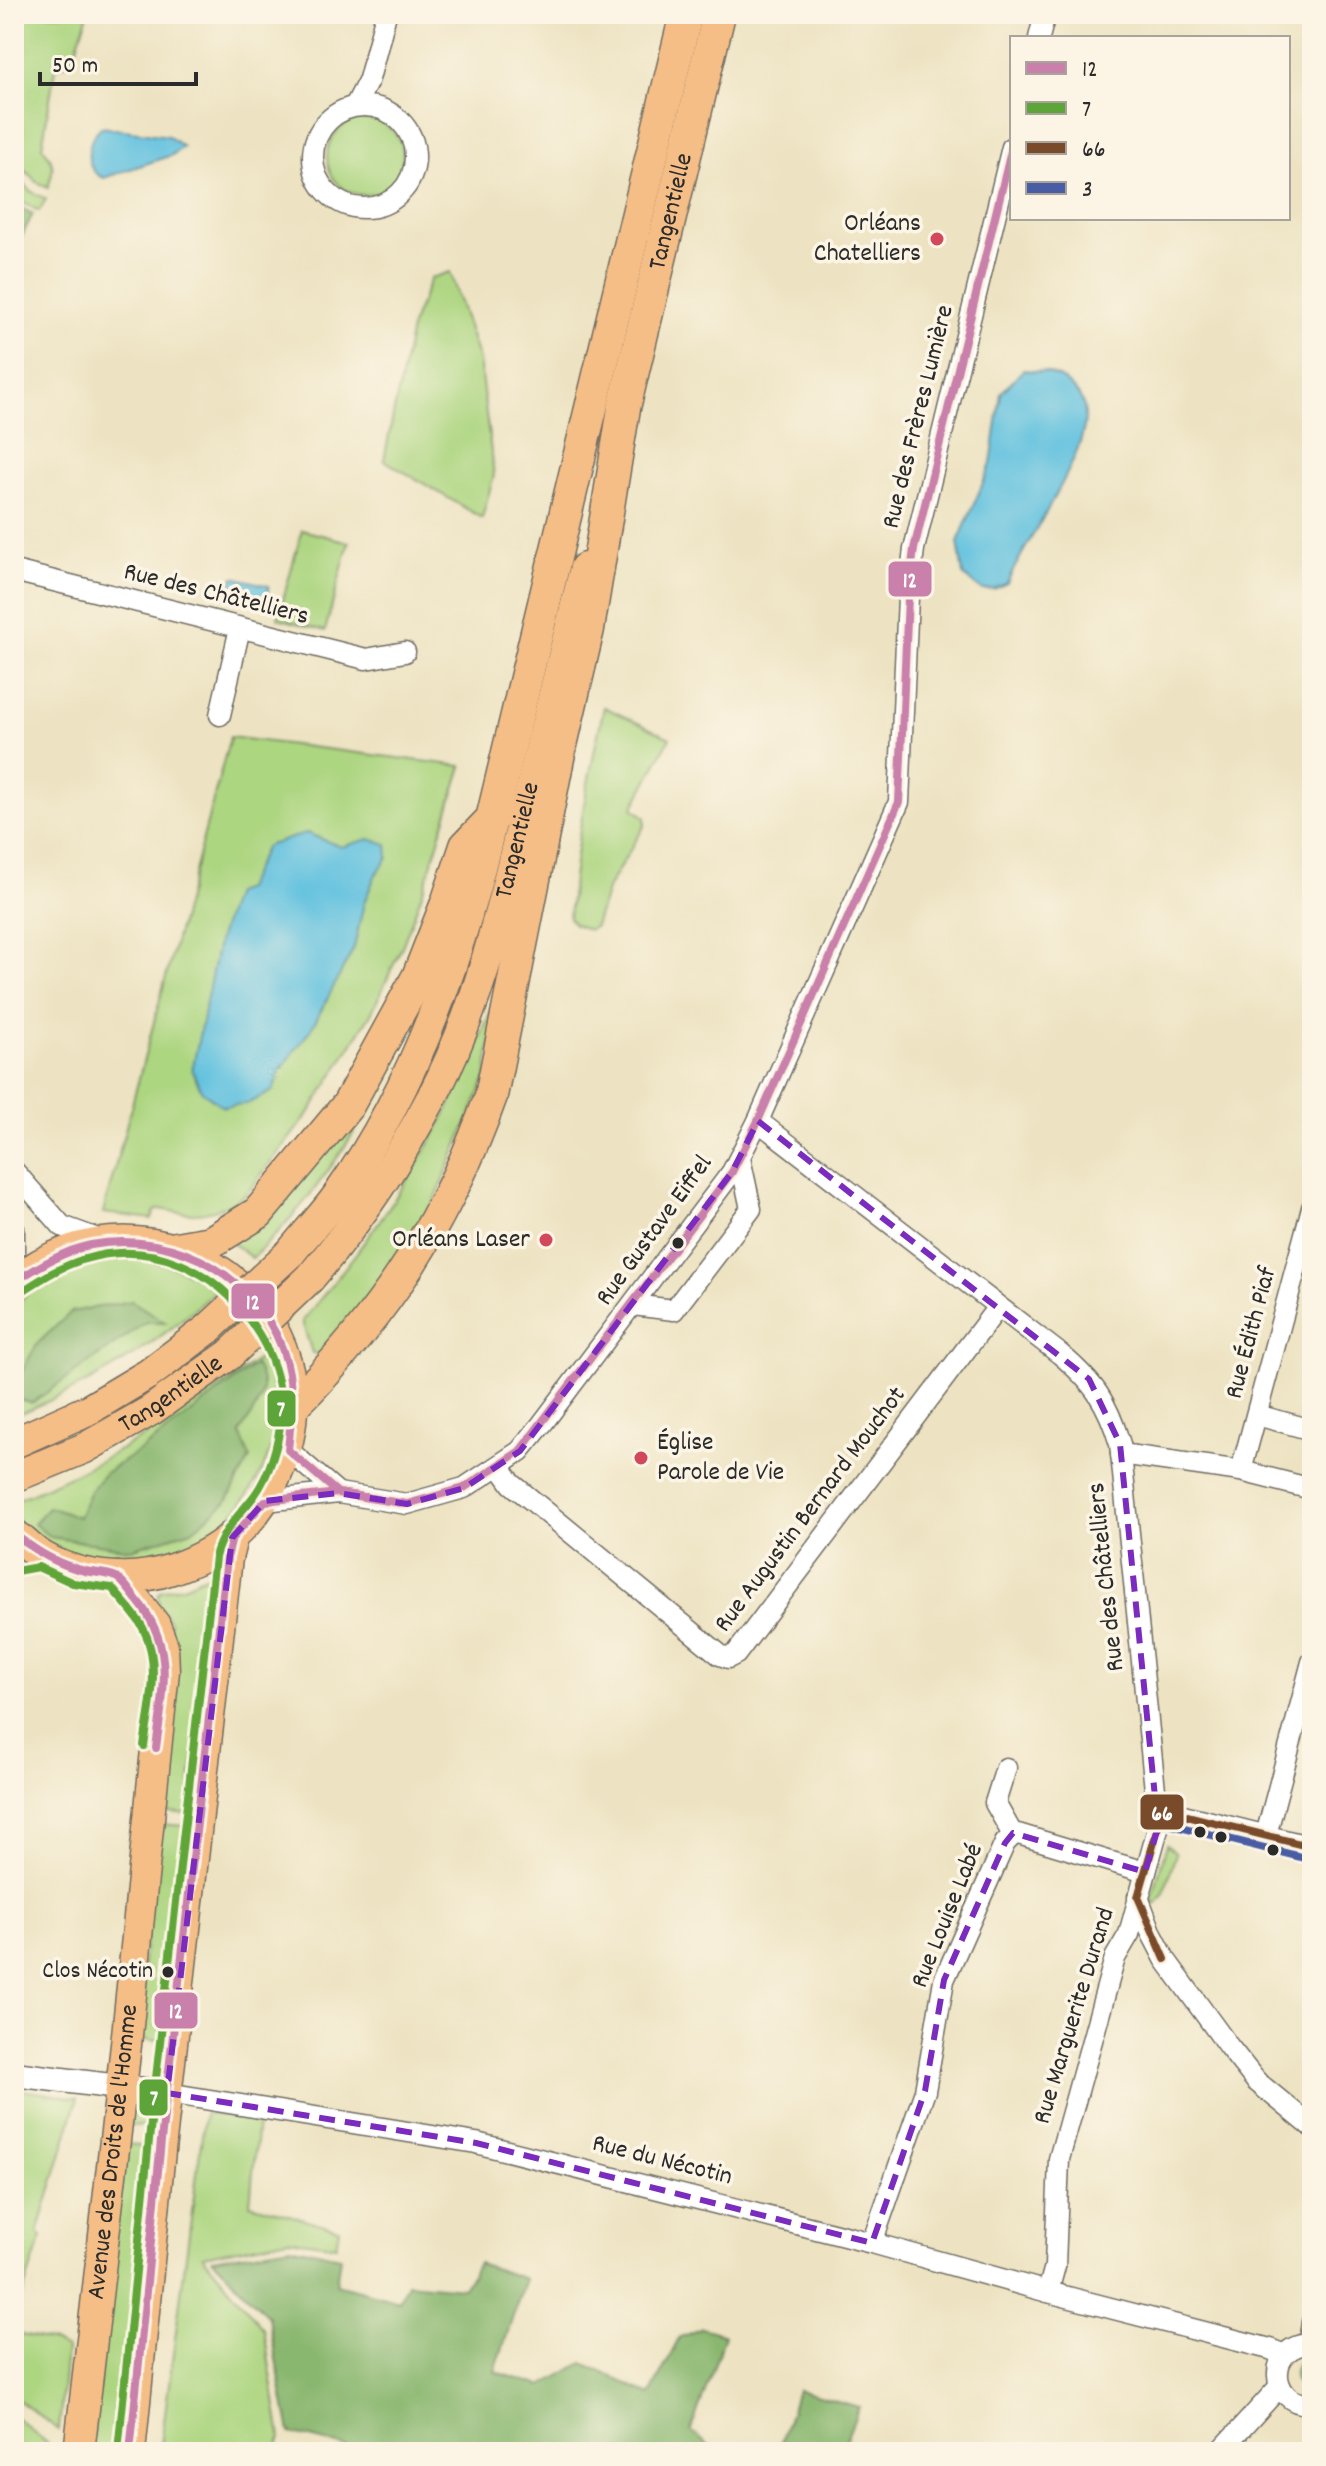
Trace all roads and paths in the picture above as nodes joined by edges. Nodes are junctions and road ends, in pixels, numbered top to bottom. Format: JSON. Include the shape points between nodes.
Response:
{"nodes":[{"id":1,"x":686,"y":14,"type":"edge"},
{"id":2,"x":719,"y":14,"type":"edge"},
{"id":3,"x":1045,"y":14,"type":"edge"},
{"id":4,"x":385,"y":21,"type":"edge"},
{"id":5,"x":1040,"y":36,"type":"edge"},
{"id":6,"x":355,"y":106,"type":"junction"},
{"id":7,"x":394,"y":115,"type":"junction"},
{"id":8,"x":1010,"y":155,"type":"edge"},
{"id":9,"x":624,"y":408,"type":"junction"},
{"id":10,"x":14,"y":571,"type":"edge"},
{"id":11,"x":240,"y":628,"type":"junction"},
{"id":12,"x":405,"y":652,"type":"dead end"},
{"id":13,"x":220,"y":715,"type":"dead end"},
{"id":14,"x":492,"y":819,"type":"junction"},
{"id":15,"x":882,"y":844,"type":"joint"},
{"id":16,"x":758,"y":1121,"type":"junction"},
{"id":17,"x":740,"y":1158,"type":"junction"},
{"id":18,"x":14,"y":1171,"type":"edge"},
{"id":19,"x":1312,"y":1208,"type":"edge"},
{"id":20,"x":14,"y":1229,"type":"edge"},
{"id":21,"x":103,"y":1241,"type":"junction"},
{"id":22,"x":176,"y":1248,"type":"junction"},
{"id":23,"x":14,"y":1258,"type":"edge"},
{"id":24,"x":14,"y":1282,"type":"edge"},
{"id":25,"x":633,"y":1305,"type":"junction"},
{"id":26,"x":998,"y":1307,"type":"junction"},
{"id":27,"x":293,"y":1406,"type":"junction"},
{"id":28,"x":1257,"y":1415,"type":"junction"},
{"id":29,"x":1312,"y":1430,"type":"edge"},
{"id":30,"x":14,"y":1442,"type":"edge"},
{"id":31,"x":288,"y":1450,"type":"junction"},
{"id":32,"x":1121,"y":1454,"type":"junction"},
{"id":33,"x":500,"y":1467,"type":"junction"},
{"id":34,"x":1241,"y":1471,"type":"junction"},
{"id":35,"x":21,"y":1474,"type":"edge"},
{"id":36,"x":1312,"y":1489,"type":"edge"},
{"id":37,"x":338,"y":1493,"type":"junction"},
{"id":38,"x":265,"y":1501,"type":"junction"},
{"id":39,"x":14,"y":1534,"type":"edge"},
{"id":40,"x":232,"y":1538,"type":"junction"},
{"id":41,"x":26,"y":1556,"type":"edge"},
{"id":42,"x":118,"y":1577,"type":"junction"},
{"id":43,"x":1312,"y":1662,"type":"edge"},
{"id":44,"x":1006,"y":1768,"type":"dead end"},
{"id":45,"x":1163,"y":1810,"type":"junction"},
{"id":46,"x":1013,"y":1835,"type":"junction"},
{"id":47,"x":1266,"y":1835,"type":"junction"},
{"id":48,"x":1312,"y":1847,"type":"edge"},
{"id":49,"x":1145,"y":1872,"type":"junction"},
{"id":50,"x":1138,"y":1897,"type":"junction"},
{"id":51,"x":14,"y":2074,"type":"edge"},
{"id":52,"x":119,"y":2088,"type":"junction"},
{"id":53,"x":167,"y":2093,"type":"junction"},
{"id":54,"x":1312,"y":2127,"type":"edge"},
{"id":55,"x":872,"y":2243,"type":"junction"},
{"id":56,"x":1048,"y":2292,"type":"junction"},
{"id":57,"x":1312,"y":2321,"type":"edge"},
{"id":58,"x":1310,"y":2344,"type":"edge"},
{"id":59,"x":1284,"y":2355,"type":"junction"},
{"id":60,"x":1280,"y":2386,"type":"junction"},
{"id":61,"x":1312,"y":2404,"type":"edge"},
{"id":62,"x":79,"y":2452,"type":"edge"},
{"id":63,"x":130,"y":2452,"type":"edge"},
{"id":64,"x":1220,"y":2452,"type":"edge"}],
"edges":[{"from":1,"to":14,"type":"highway","name":"Tangentielle"},
{"from":2,"to":9,"type":"highway","name":"Tangentielle"},
{"from":3,"to":5,"type":"street"},
{"from":4,"to":6,"type":"street","via":[[369,79]]},
{"from":4,"to":7,"type":"street","via":[[381,82]]},
{"from":6,"to":7,"type":"street","via":[[382,108]]},
{"from":6,"to":7,"type":"street","via":[[324,123],[312,156],[323,189],[356,208],[392,199],[409,180],[414,144]]},
{"from":8,"to":15,"type":"street","name":"Rue des Frères Lumière","via":[[914,549],[899,802]]},
{"from":9,"to":27,"type":"highway","via":[[588,629],[491,1096],[473,1148],[434,1228],[376,1314]]},
{"from":9,"to":35,"type":"main road","name":"Tangentielle","bridge":true,"via":[[484,966],[433,1095],[389,1173],[310,1278],[229,1355],[150,1411],[85,1448]]},
{"from":10,"to":11,"type":"street","name":"Rue des Châtelliers"},
{"from":11,"to":12,"type":"street","name":"Rue des Châtelliers","via":[[366,659]]},
{"from":11,"to":13,"type":"street"},
{"from":14,"to":22,"type":"highway","via":[[466,846],[418,977],[348,1105],[258,1213],[211,1242]]},
{"from":14,"to":30,"type":"main road","name":"Tangentielle","bridge":true,"via":[[434,1019],[390,1114],[337,1197],[291,1252],[208,1329],[150,1373],[90,1409]]},
{"from":15,"to":16,"type":"street","name":"Rue Gustave Eiffel"},
{"from":16,"to":17,"type":"street","name":"Rue Gustave Eiffel"},
{"from":16,"to":26,"type":"street","name":"Rue des Châtelliers"},
{"from":17,"to":25,"type":"street","name":"Rue Gustave Eiffel"},
{"from":17,"to":25,"type":"street","via":[[751,1209],[674,1310]]},
{"from":18,"to":21,"type":"street","via":[[62,1226]]},
{"from":19,"to":28,"type":"street","name":"Rue Édith Piaf"},
{"from":20,"to":23,"type":"street"},
{"from":21,"to":22,"type":"main road","via":[[140,1240]]},
{"from":21,"to":24,"type":"main road","via":[[67,1250]]},
{"from":22,"to":27,"type":"main road","via":[[223,1271],[260,1308],[284,1354]]},
{"from":25,"to":33,"type":"street","name":"Rue Gustave Eiffel","via":[[530,1439]]},
{"from":26,"to":32,"type":"street","name":"Rue des Châtelliers","via":[[1089,1379],[1112,1417]]},
{"from":26,"to":33,"type":"street","name":"Rue Augustin Bernard Mouchot","via":[[728,1658],[512,1484]]},
{"from":27,"to":31,"type":"main road"},
{"from":28,"to":29,"type":"street"},
{"from":28,"to":34,"type":"street","name":"Rue Édith Piaf"},
{"from":31,"to":37,"type":"street"},
{"from":31,"to":38,"type":"main road"},
{"from":32,"to":34,"type":"street"},
{"from":32,"to":45,"type":"street","name":"Rue des Châtelliers","via":[[1156,1800]]},
{"from":33,"to":37,"type":"street","name":"Rue Gustave Eiffel","via":[[464,1488],[407,1504]]},
{"from":34,"to":36,"type":"street"},
{"from":37,"to":38,"type":"street","name":"Rue Gustave Eiffel"},
{"from":38,"to":40,"type":"main road"},
{"from":39,"to":41,"type":"main road"},
{"from":40,"to":42,"type":"main road","via":[[197,1561],[159,1574]]},
{"from":40,"to":53,"type":"main road","name":"Avenue des Droits de l'Homme"},
{"from":41,"to":42,"type":"main road"},
{"from":42,"to":52,"type":"main road","name":"Avenue des Droits de l'Homme","via":[[155,1625],[164,1671]]},
{"from":43,"to":47,"type":"street"},
{"from":44,"to":46,"type":"street","via":[[995,1803]]},
{"from":45,"to":47,"type":"street"},
{"from":45,"to":49,"type":"street"},
{"from":46,"to":49,"type":"street","name":"Rue Louise Labé"},
{"from":46,"to":55,"type":"street","name":"Rue Louise Labé","via":[[944,1980],[925,2091]]},
{"from":47,"to":48,"type":"street"},
{"from":49,"to":50,"type":"street"},
{"from":50,"to":54,"type":"street","via":[[1165,1959],[1256,2081]]},
{"from":50,"to":56,"type":"street","name":"Rue Marguerite Durand","via":[[1129,1934],[1115,1958],[1059,2159],[1055,2266]]},
{"from":51,"to":52,"type":"street","name":"Rue du Nécotin"},
{"from":52,"to":53,"type":"street","name":"Rue du Nécotin"},
{"from":52,"to":62,"type":"main road","name":"Avenue des Droits de l'Homme"},
{"from":53,"to":55,"type":"street","name":"Rue du Nécotin","via":[[476,2143]]},
{"from":53,"to":63,"type":"main road","name":"Avenue des Droits de l'Homme"},
{"from":55,"to":56,"type":"street","name":"Rue du Nécotin"},
{"from":56,"to":59,"type":"street","name":"Rue du Nécotin"},
{"from":57,"to":58,"type":"street"},
{"from":58,"to":59,"type":"street"},
{"from":59,"to":60,"type":"street","via":[[1278,2370]]},
{"from":60,"to":61,"type":"street","via":[[1291,2399]]},
{"from":60,"to":64,"type":"street"}]}
